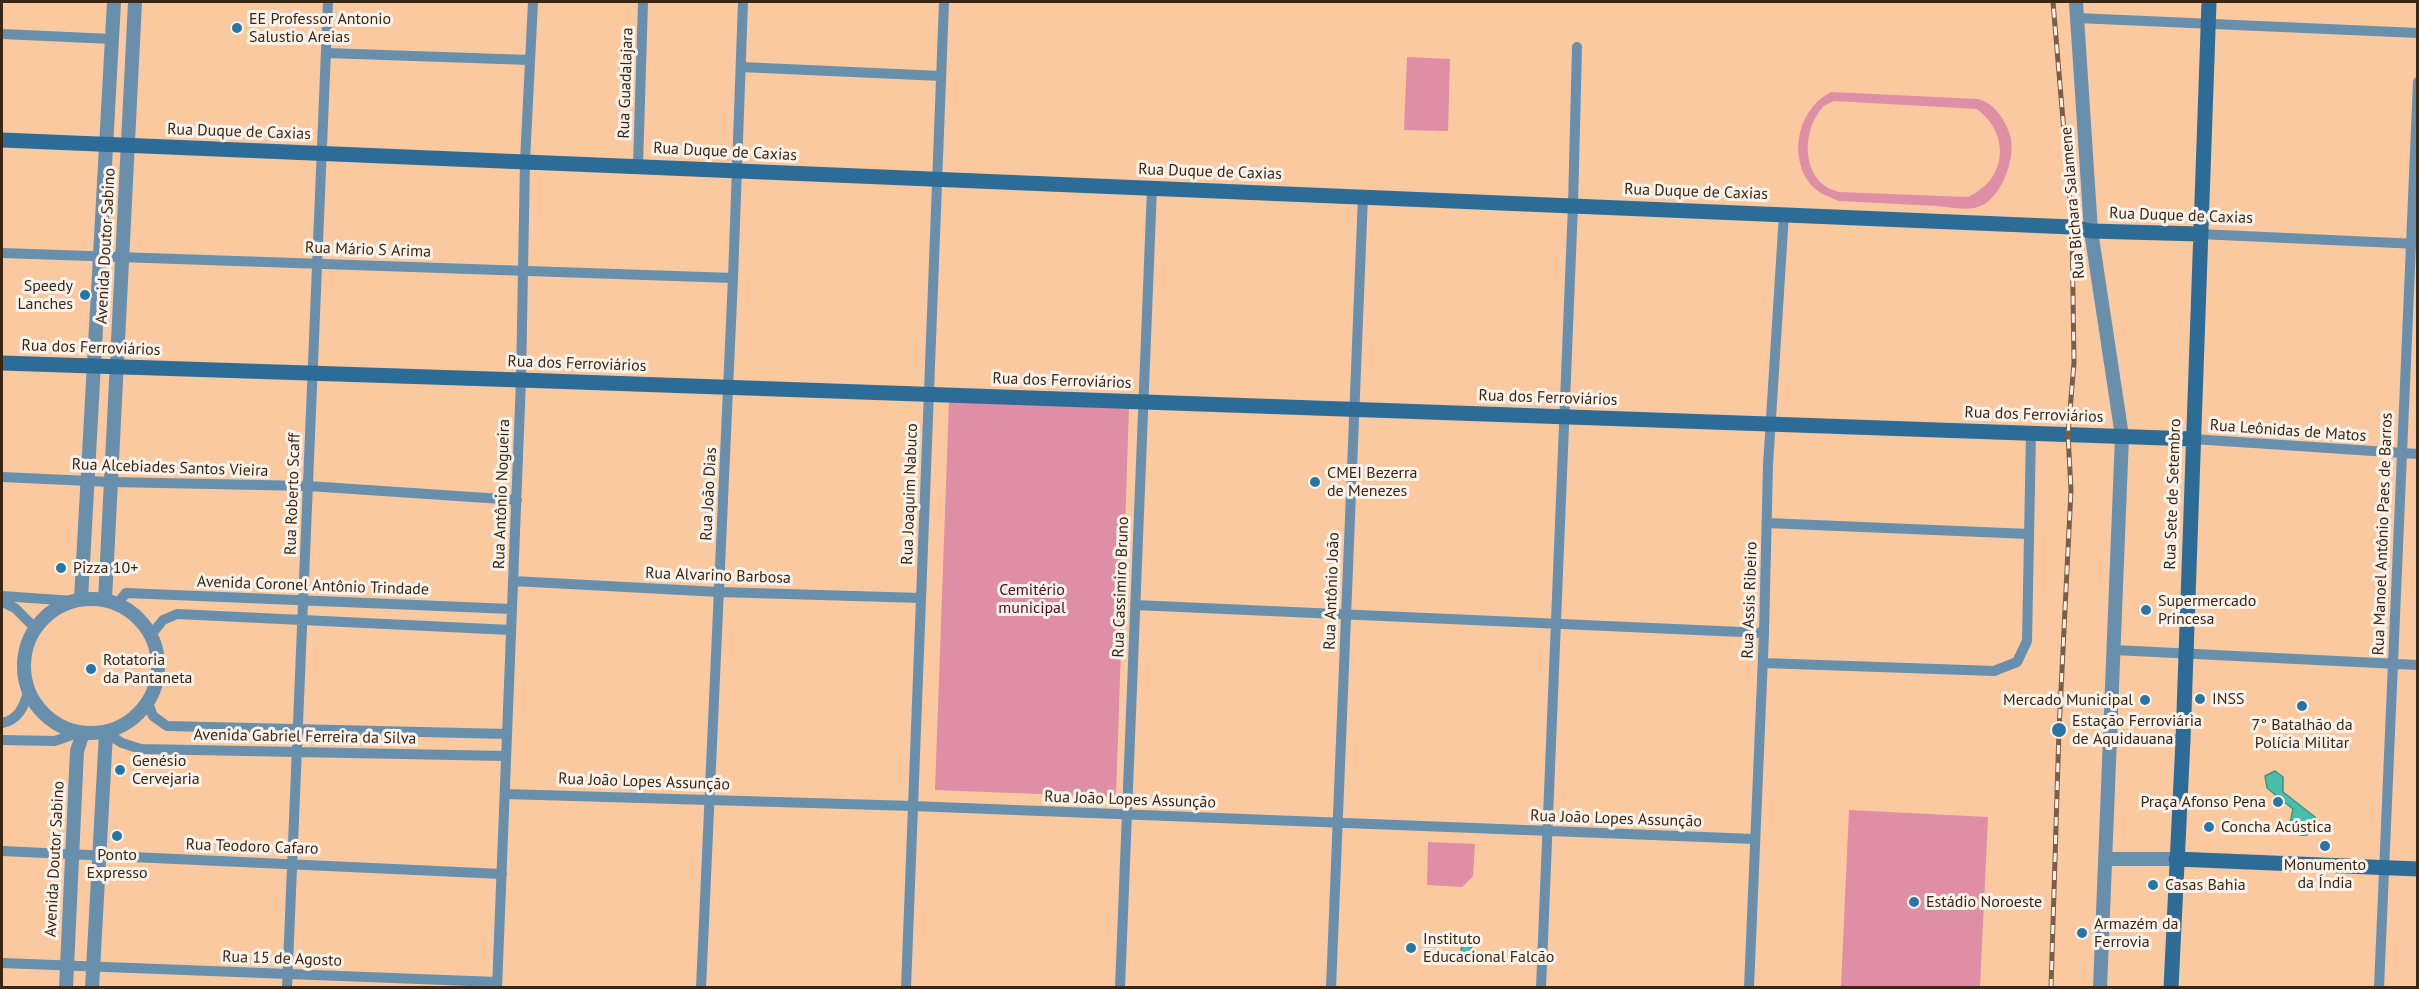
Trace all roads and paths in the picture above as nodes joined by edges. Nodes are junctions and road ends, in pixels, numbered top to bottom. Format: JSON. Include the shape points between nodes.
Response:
{"nodes":[{"id":1,"x":114,"y":2,"type":"edge"},
{"id":2,"x":135,"y":2,"type":"edge"},
{"id":3,"x":328,"y":2,"type":"edge"},
{"id":4,"x":533,"y":2,"type":"edge"},
{"id":5,"x":643,"y":2,"type":"edge"},
{"id":6,"x":743,"y":2,"type":"edge"},
{"id":7,"x":944,"y":2,"type":"edge"},
{"id":8,"x":2076,"y":2,"type":"edge"},
{"id":9,"x":2209,"y":2,"type":"edge"},
{"id":10,"x":2077,"y":18,"type":"junction"},
{"id":11,"x":2208,"y":24,"type":"junction"},
{"id":12,"x":2418,"y":33,"type":"edge"},
{"id":13,"x":2,"y":34,"type":"edge"},
{"id":14,"x":112,"y":39,"type":"junction"},
{"id":15,"x":1577,"y":47,"type":"dead end"},
{"id":16,"x":326,"y":53,"type":"junction"},
{"id":17,"x":530,"y":60,"type":"junction"},
{"id":18,"x":741,"y":67,"type":"junction"},
{"id":19,"x":941,"y":76,"type":"junction"},
{"id":20,"x":2418,"y":82,"type":"edge"},
{"id":21,"x":2,"y":140,"type":"edge"},
{"id":22,"x":106,"y":145,"type":"junction"},
{"id":23,"x":128,"y":146,"type":"junction"},
{"id":24,"x":323,"y":153,"type":"junction"},
{"id":25,"x":525,"y":161,"type":"junction"},
{"id":26,"x":638,"y":166,"type":"junction"},
{"id":27,"x":737,"y":170,"type":"junction"},
{"id":28,"x":937,"y":178,"type":"junction"},
{"id":29,"x":1152,"y":188,"type":"junction"},
{"id":30,"x":1363,"y":196,"type":"junction"},
{"id":31,"x":1573,"y":205,"type":"junction"},
{"id":32,"x":1784,"y":214,"type":"junction"},
{"id":33,"x":2091,"y":231,"type":"junction"},
{"id":34,"x":2199,"y":234,"type":"junction"},
{"id":35,"x":2414,"y":244,"type":"edge"},
{"id":36,"x":2,"y":253,"type":"edge"},
{"id":37,"x":100,"y":256,"type":"junction"},
{"id":38,"x":122,"y":257,"type":"junction"},
{"id":39,"x":318,"y":264,"type":"junction"},
{"id":40,"x":524,"y":271,"type":"junction"},
{"id":41,"x":733,"y":278,"type":"junction"},
{"id":42,"x":2,"y":363,"type":"edge"},
{"id":43,"x":94,"y":366,"type":"junction"},
{"id":44,"x":116,"y":367,"type":"junction"},
{"id":45,"x":313,"y":374,"type":"junction"},
{"id":46,"x":521,"y":380,"type":"junction"},
{"id":47,"x":728,"y":387,"type":"junction"},
{"id":48,"x":929,"y":394,"type":"junction"},
{"id":49,"x":1143,"y":401,"type":"junction"},
{"id":50,"x":1355,"y":409,"type":"junction"},
{"id":51,"x":1564,"y":416,"type":"junction"},
{"id":52,"x":1771,"y":423,"type":"junction"},
{"id":53,"x":2031,"y":433,"type":"junction"},
{"id":54,"x":2122,"y":436,"type":"junction"},
{"id":55,"x":2193,"y":440,"type":"junction"},
{"id":56,"x":2402,"y":454,"type":"junction"},
{"id":57,"x":2418,"y":454,"type":"edge"},
{"id":58,"x":2,"y":477,"type":"edge"},
{"id":59,"x":87,"y":480,"type":"junction"},
{"id":60,"x":111,"y":482,"type":"junction"},
{"id":61,"x":308,"y":486,"type":"junction"},
{"id":62,"x":517,"y":500,"type":"junction"},
{"id":63,"x":1767,"y":523,"type":"junction"},
{"id":64,"x":2030,"y":534,"type":"junction"},
{"id":65,"x":513,"y":581,"type":"junction"},
{"id":66,"x":719,"y":592,"type":"junction"},
{"id":67,"x":2,"y":596,"type":"edge"},
{"id":68,"x":921,"y":598,"type":"junction"},
{"id":69,"x":77,"y":600,"type":"junction"},
{"id":70,"x":303,"y":600,"type":"junction"},
{"id":71,"x":2,"y":602,"type":"edge"},
{"id":72,"x":111,"y":602,"type":"junction"},
{"id":73,"x":1135,"y":604,"type":"junction"},
{"id":74,"x":512,"y":609,"type":"junction"},
{"id":75,"x":1347,"y":614,"type":"junction"},
{"id":76,"x":303,"y":620,"type":"junction"},
{"id":77,"x":1555,"y":624,"type":"junction"},
{"id":78,"x":35,"y":628,"type":"junction"},
{"id":79,"x":511,"y":630,"type":"junction"},
{"id":80,"x":1764,"y":633,"type":"junction"},
{"id":81,"x":151,"y":635,"type":"junction"},
{"id":82,"x":2114,"y":650,"type":"junction"},
{"id":83,"x":2184,"y":654,"type":"junction"},
{"id":84,"x":1763,"y":663,"type":"junction"},
{"id":85,"x":2393,"y":664,"type":"junction"},
{"id":86,"x":2418,"y":665,"type":"edge"},
{"id":87,"x":28,"y":692,"type":"junction"},
{"id":88,"x":148,"y":703,"type":"junction"},
{"id":89,"x":2,"y":723,"type":"edge"},
{"id":90,"x":298,"y":729,"type":"junction"},
{"id":91,"x":106,"y":733,"type":"junction"},
{"id":92,"x":80,"y":734,"type":"junction"},
{"id":93,"x":507,"y":734,"type":"junction"},
{"id":94,"x":2110,"y":737,"type":"junction"},
{"id":95,"x":2,"y":740,"type":"edge"},
{"id":96,"x":2182,"y":740,"type":"junction"},
{"id":97,"x":297,"y":752,"type":"junction"},
{"id":98,"x":506,"y":756,"type":"junction"},
{"id":99,"x":505,"y":794,"type":"junction"},
{"id":100,"x":710,"y":799,"type":"junction"},
{"id":101,"x":913,"y":806,"type":"junction"},
{"id":102,"x":1127,"y":814,"type":"junction"},
{"id":103,"x":1338,"y":823,"type":"junction"},
{"id":104,"x":1546,"y":831,"type":"junction"},
{"id":105,"x":1754,"y":839,"type":"junction"},
{"id":106,"x":2,"y":851,"type":"edge"},
{"id":107,"x":72,"y":854,"type":"junction"},
{"id":108,"x":99,"y":856,"type":"junction"},
{"id":109,"x":2105,"y":859,"type":"junction"},
{"id":110,"x":2176,"y":860,"type":"junction"},
{"id":111,"x":292,"y":863,"type":"junction"},
{"id":112,"x":2385,"y":868,"type":"junction"},
{"id":113,"x":2418,"y":869,"type":"edge"},
{"id":114,"x":502,"y":874,"type":"junction"},
{"id":115,"x":2,"y":963,"type":"edge"},
{"id":116,"x":66,"y":966,"type":"junction"},
{"id":117,"x":93,"y":968,"type":"junction"},
{"id":118,"x":287,"y":974,"type":"junction"},
{"id":119,"x":497,"y":985,"type":"edge"},
{"id":120,"x":66,"y":987,"type":"edge"},
{"id":121,"x":93,"y":987,"type":"edge"},
{"id":122,"x":287,"y":987,"type":"edge"},
{"id":123,"x":702,"y":987,"type":"edge"},
{"id":124,"x":906,"y":987,"type":"edge"},
{"id":125,"x":1120,"y":987,"type":"edge"},
{"id":126,"x":1331,"y":987,"type":"edge"},
{"id":127,"x":1541,"y":987,"type":"edge"},
{"id":128,"x":1749,"y":987,"type":"edge"},
{"id":129,"x":2100,"y":987,"type":"edge"},
{"id":130,"x":2171,"y":987,"type":"edge"},
{"id":131,"x":2379,"y":987,"type":"edge"}],
"edges":[{"from":1,"to":14,"type":"street","name":"Avenida Doutor Sabino"},
{"from":2,"to":23,"type":"street","name":"Avenida Doutor Sabino"},
{"from":3,"to":16,"type":"street","name":"Rua Roberto Scaff"},
{"from":4,"to":17,"type":"street","name":"Rua Antônio Nogueira"},
{"from":5,"to":26,"type":"street","name":"Rua Guadalajara"},
{"from":6,"to":18,"type":"street","name":"Rua João Dias"},
{"from":7,"to":19,"type":"street","name":"Rua Joaquim Nabuco"},
{"from":8,"to":10,"type":"street","name":"Rua Bichara Salamene"},
{"from":9,"to":11,"type":"main road","name":"Rua Sete de Setembro"},
{"from":10,"to":11,"type":"street"},
{"from":10,"to":33,"type":"street","name":"Rua Bichara Salamene"},
{"from":11,"to":12,"type":"street"},
{"from":11,"to":34,"type":"main road","name":"Rua Sete de Setembro"},
{"from":13,"to":14,"type":"street"},
{"from":14,"to":22,"type":"street","name":"Avenida Doutor Sabino"},
{"from":15,"to":31,"type":"street"},
{"from":16,"to":17,"type":"street"},
{"from":16,"to":24,"type":"street","name":"Rua Roberto Scaff"},
{"from":17,"to":25,"type":"street","name":"Rua Antônio Nogueira"},
{"from":18,"to":19,"type":"street"},
{"from":18,"to":27,"type":"street","name":"Rua João Dias"},
{"from":19,"to":28,"type":"street","name":"Rua Joaquim Nabuco"},
{"from":20,"to":35,"type":"street","name":"Rua Manoel Antônio Paes de Barros"},
{"from":21,"to":22,"type":"main road","name":"Rua Duque de Caxias"},
{"from":22,"to":23,"type":"main road","name":"Rua Duque de Caxias"},
{"from":22,"to":37,"type":"street","name":"Avenida Doutor Sabino"},
{"from":23,"to":24,"type":"main road","name":"Rua Duque de Caxias"},
{"from":23,"to":38,"type":"street","name":"Avenida Doutor Sabino"},
{"from":24,"to":25,"type":"main road","name":"Rua Duque de Caxias"},
{"from":24,"to":39,"type":"street","name":"Rua Roberto Scaff"},
{"from":25,"to":26,"type":"main road","name":"Rua Duque de Caxias"},
{"from":25,"to":40,"type":"street","name":"Rua Antônio Nogueira"},
{"from":26,"to":27,"type":"main road","name":"Rua Duque de Caxias"},
{"from":27,"to":28,"type":"main road","name":"Rua Duque de Caxias"},
{"from":27,"to":41,"type":"street","name":"Rua João Dias"},
{"from":28,"to":29,"type":"main road","name":"Rua Duque de Caxias"},
{"from":28,"to":48,"type":"street","name":"Rua Joaquim Nabuco"},
{"from":29,"to":30,"type":"main road","name":"Rua Duque de Caxias"},
{"from":29,"to":49,"type":"street","name":"Rua Cassimiro Bruno"},
{"from":30,"to":31,"type":"main road","name":"Rua Duque de Caxias"},
{"from":30,"to":50,"type":"street","name":"Rua Antônio João"},
{"from":31,"to":32,"type":"main road","name":"Rua Duque de Caxias"},
{"from":31,"to":51,"type":"street"},
{"from":32,"to":33,"type":"main road","name":"Rua Duque de Caxias"},
{"from":32,"to":52,"type":"street","name":"Rua Assis Ribeiro"},
{"from":33,"to":34,"type":"main road","name":"Rua Duque de Caxias"},
{"from":33,"to":54,"type":"street","name":"Rua Bichara Salamene"},
{"from":34,"to":35,"type":"street","name":"Rua Duque de Caxias"},
{"from":34,"to":55,"type":"main road","name":"Rua Sete de Setembro"},
{"from":35,"to":56,"type":"street","name":"Rua Manoel Antônio Paes de Barros"},
{"from":36,"to":37,"type":"street","name":"Rua Mário S Arima"},
{"from":37,"to":38,"type":"street","name":"Rua Mário S Arima"},
{"from":37,"to":43,"type":"street","name":"Avenida Doutor Sabino"},
{"from":38,"to":39,"type":"street","name":"Rua Mário S Arima"},
{"from":38,"to":44,"type":"street","name":"Avenida Doutor Sabino"},
{"from":39,"to":40,"type":"street","name":"Rua Mário S Arima"},
{"from":39,"to":45,"type":"street","name":"Rua Roberto Scaff"},
{"from":40,"to":41,"type":"street","name":"Rua Mário S Arima"},
{"from":40,"to":46,"type":"street","name":"Rua Antônio Nogueira"},
{"from":41,"to":47,"type":"street","name":"Rua João Dias"},
{"from":42,"to":43,"type":"main road","name":"Rua dos Ferroviários"},
{"from":43,"to":44,"type":"main road","name":"Rua dos Ferroviários"},
{"from":43,"to":59,"type":"street","name":"Avenida Doutor Sabino"},
{"from":44,"to":45,"type":"main road","name":"Rua dos Ferroviários"},
{"from":44,"to":60,"type":"street","name":"Avenida Doutor Sabino"},
{"from":45,"to":46,"type":"main road","name":"Rua dos Ferroviários"},
{"from":45,"to":61,"type":"street","name":"Rua Roberto Scaff"},
{"from":46,"to":47,"type":"main road","name":"Rua dos Ferroviários"},
{"from":46,"to":62,"type":"street","name":"Rua Antônio Nogueira"},
{"from":47,"to":48,"type":"main road","name":"Rua dos Ferroviários"},
{"from":47,"to":66,"type":"street","name":"Rua João Dias"},
{"from":48,"to":49,"type":"main road","name":"Rua dos Ferroviários"},
{"from":48,"to":68,"type":"street","name":"Rua Joaquim Nabuco"},
{"from":49,"to":50,"type":"main road","name":"Rua dos Ferroviários"},
{"from":49,"to":73,"type":"street","name":"Rua Cassimiro Bruno"},
{"from":50,"to":51,"type":"main road","name":"Rua dos Ferroviários"},
{"from":50,"to":75,"type":"street","name":"Rua Antônio João"},
{"from":51,"to":52,"type":"main road","name":"Rua dos Ferroviários"},
{"from":51,"to":77,"type":"street"},
{"from":52,"to":53,"type":"main road","name":"Rua dos Ferroviários"},
{"from":52,"to":63,"type":"street","name":"Rua Assis Ribeiro"},
{"from":53,"to":54,"type":"main road","name":"Rua dos Ferroviários"},
{"from":53,"to":64,"type":"street"},
{"from":54,"to":55,"type":"main road"},
{"from":54,"to":82,"type":"street","name":"Rua Bichara Salamene"},
{"from":55,"to":56,"type":"street","name":"Rua Leônidas de Matos"},
{"from":55,"to":83,"type":"main road","name":"Rua Sete de Setembro"},
{"from":56,"to":57,"type":"street","name":"Rua Leônidas de Matos"},
{"from":56,"to":85,"type":"street","name":"Rua Manoel Antônio Paes de Barros"},
{"from":58,"to":59,"type":"street","name":"Rua Alcebiades Santos Vieira"},
{"from":59,"to":60,"type":"street","name":"Rua Alcebiades Santos Vieira"},
{"from":59,"to":69,"type":"street","name":"Avenida Doutor Sabino"},
{"from":60,"to":61,"type":"street","name":"Rua Alcebiades Santos Vieira"},
{"from":60,"to":72,"type":"street","name":"Avenida Doutor Sabino"},
{"from":61,"to":62,"type":"street","name":"Rua Alcebiades Santos Vieira"},
{"from":61,"to":70,"type":"street","name":"Rua Roberto Scaff"},
{"from":62,"to":65,"type":"street","name":"Rua Antônio Nogueira"},
{"from":63,"to":64,"type":"street"},
{"from":63,"to":80,"type":"street","name":"Rua Assis Ribeiro"},
{"from":64,"to":84,"type":"street","via":[[2027,641],[2017,662],[1994,671]]},
{"from":65,"to":66,"type":"street","name":"Rua Alvarino Barbosa"},
{"from":65,"to":74,"type":"street","name":"Rua Antônio Nogueira"},
{"from":66,"to":68,"type":"street","name":"Rua Alvarino Barbosa"},
{"from":66,"to":100,"type":"street","name":"Rua João Dias"},
{"from":67,"to":69,"type":"street"},
{"from":68,"to":101,"type":"street","name":"Rua Joaquim Nabuco"},
{"from":69,"to":72,"type":"street"},
{"from":69,"to":78,"type":"street","via":[[55,609]]},
{"from":70,"to":72,"type":"street","name":"Avenida Coronel Antônio Trindade","via":[[126,593]]},
{"from":70,"to":74,"type":"street","name":"Avenida Coronel Antônio Trindade"},
{"from":70,"to":76,"type":"street","name":"Rua Roberto Scaff"},
{"from":71,"to":78,"type":"street","via":[[15,608]]},
{"from":72,"to":81,"type":"street","via":[[130,611]]},
{"from":73,"to":75,"type":"street"},
{"from":73,"to":102,"type":"street","name":"Rua Cassimiro Bruno"},
{"from":74,"to":79,"type":"street","name":"Rua Antônio Nogueira"},
{"from":75,"to":77,"type":"street"},
{"from":75,"to":103,"type":"street","name":"Rua Antônio João"},
{"from":76,"to":79,"type":"street","name":"Avenida Coronel Antônio Trindade"},
{"from":76,"to":81,"type":"street","name":"Avenida Coronel Antônio Trindade","via":[[177,614],[164,620]]},
{"from":76,"to":90,"type":"street","name":"Rua Roberto Scaff"},
{"from":77,"to":80,"type":"street"},
{"from":77,"to":104,"type":"street"},
{"from":78,"to":87,"type":"street","via":[[26,648]]},
{"from":79,"to":93,"type":"street","name":"Rua Antônio Nogueira"},
{"from":80,"to":84,"type":"street","name":"Rua Assis Ribeiro"},
{"from":81,"to":88,"type":"street","via":[[159,669]]},
{"from":82,"to":83,"type":"street"},
{"from":82,"to":94,"type":"street","name":"Rua Bichara Salamene"},
{"from":83,"to":85,"type":"street"},
{"from":83,"to":96,"type":"main road","name":"Rua Sete de Setembro"},
{"from":84,"to":105,"type":"street","name":"Rua Assis Ribeiro"},
{"from":85,"to":86,"type":"street"},
{"from":85,"to":112,"type":"street","name":"Rua Manoel Antônio Paes de Barros"},
{"from":87,"to":89,"type":"street","via":[[17,715]]},
{"from":87,"to":92,"type":"street","via":[[40,711],[57,725]]},
{"from":88,"to":90,"type":"street","name":"Avenida Gabriel Ferreira da Silva","via":[[153,716],[167,726]]},
{"from":88,"to":91,"type":"street","via":[[137,717]]},
{"from":90,"to":93,"type":"street","name":"Avenida Gabriel Ferreira da Silva"},
{"from":90,"to":97,"type":"street","name":"Rua Roberto Scaff"},
{"from":91,"to":92,"type":"street"},
{"from":91,"to":97,"type":"street","name":"Avenida Gabriel Ferreira da Silva","via":[[141,749]]},
{"from":91,"to":108,"type":"street"},
{"from":92,"to":95,"type":"street","via":[[55,741]]},
{"from":92,"to":107,"type":"street","name":"Avenida Doutor Sabino"},
{"from":93,"to":98,"type":"street","name":"Rua Antônio Nogueira"},
{"from":94,"to":96,"type":"street"},
{"from":94,"to":109,"type":"street","name":"Rua Bichara Salamene"},
{"from":96,"to":110,"type":"main road","name":"Rua Sete de Setembro"},
{"from":97,"to":98,"type":"street","name":"Avenida Gabriel Ferreira da Silva"},
{"from":97,"to":111,"type":"street","name":"Rua Roberto Scaff"},
{"from":98,"to":99,"type":"street","name":"Rua Antônio Nogueira"},
{"from":99,"to":100,"type":"street","name":"Rua João Lopes Assunção"},
{"from":99,"to":114,"type":"street","name":"Rua Antônio Nogueira"},
{"from":100,"to":101,"type":"street","name":"Rua João Lopes Assunção"},
{"from":100,"to":123,"type":"street","name":"Rua João Dias"},
{"from":101,"to":102,"type":"street","name":"Rua João Lopes Assunção"},
{"from":101,"to":124,"type":"street","name":"Rua Joaquim Nabuco"},
{"from":102,"to":103,"type":"street","name":"Rua João Lopes Assunção"},
{"from":102,"to":125,"type":"street","name":"Rua Cassimiro Bruno"},
{"from":103,"to":104,"type":"street","name":"Rua João Lopes Assunção"},
{"from":103,"to":126,"type":"street","name":"Rua Antônio João"},
{"from":104,"to":105,"type":"street","name":"Rua João Lopes Assunção"},
{"from":104,"to":127,"type":"street"},
{"from":105,"to":128,"type":"street","name":"Rua Assis Ribeiro"},
{"from":106,"to":107,"type":"street","name":"Rua Teodoro Cafaro"},
{"from":107,"to":108,"type":"street","name":"Rua Teodoro Cafaro"},
{"from":107,"to":116,"type":"street","name":"Avenida Doutor Sabino"},
{"from":108,"to":111,"type":"street","name":"Rua Teodoro Cafaro"},
{"from":108,"to":117,"type":"street"},
{"from":109,"to":110,"type":"street"},
{"from":109,"to":129,"type":"street","name":"Rua Bichara Salamene"},
{"from":110,"to":112,"type":"main road"},
{"from":110,"to":130,"type":"main road","name":"Rua Sete de Setembro"},
{"from":111,"to":114,"type":"street","name":"Rua Teodoro Cafaro"},
{"from":111,"to":118,"type":"street","name":"Rua Roberto Scaff"},
{"from":112,"to":113,"type":"main road"},
{"from":112,"to":131,"type":"street","name":"Rua Manoel Antônio Paes de Barros"},
{"from":114,"to":119,"type":"street","name":"Rua Antônio Nogueira"},
{"from":115,"to":116,"type":"street","name":"Rua 15 de Agosto"},
{"from":116,"to":117,"type":"street","name":"Rua 15 de Agosto"},
{"from":116,"to":120,"type":"street","name":"Avenida Doutor Sabino"},
{"from":117,"to":118,"type":"street","name":"Rua 15 de Agosto"},
{"from":117,"to":121,"type":"street"},
{"from":118,"to":119,"type":"street","name":"Rua 15 de Agosto"},
{"from":118,"to":122,"type":"street","name":"Rua Roberto Scaff"}]}
